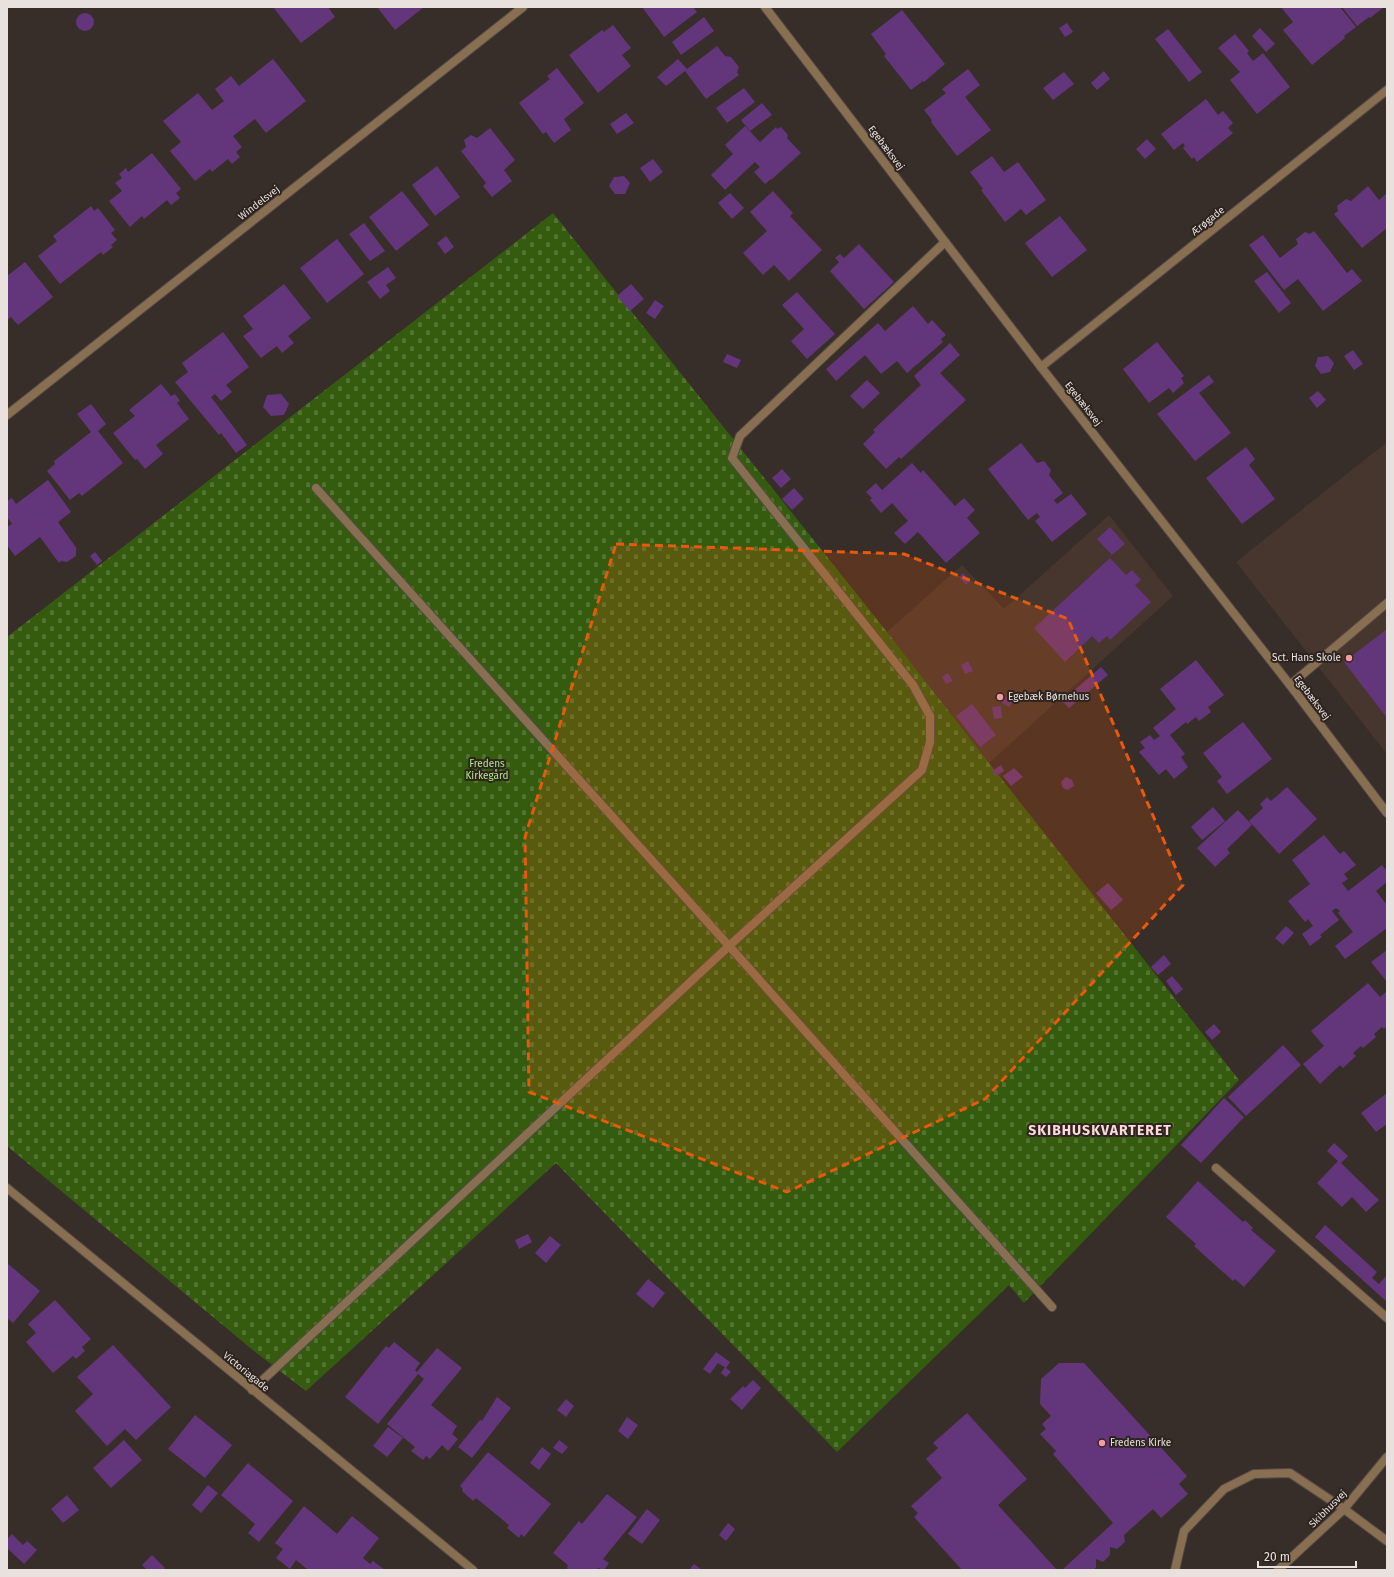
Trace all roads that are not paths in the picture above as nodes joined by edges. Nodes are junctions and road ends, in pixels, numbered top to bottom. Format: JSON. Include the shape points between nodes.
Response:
{"nodes":[{"id":1,"x":524,"y":7,"type":"edge"},
{"id":2,"x":765,"y":7,"type":"edge"},
{"id":3,"x":1387,"y":90,"type":"edge"},
{"id":4,"x":945,"y":242,"type":"junction"},
{"id":5,"x":1041,"y":367,"type":"junction"},
{"id":6,"x":7,"y":415,"type":"edge"},
{"id":7,"x":316,"y":488,"type":"dead end"},
{"id":8,"x":1387,"y":603,"type":"edge"},
{"id":9,"x":1290,"y":685,"type":"junction"},
{"id":10,"x":1387,"y":813,"type":"edge"},
{"id":11,"x":729,"y":946,"type":"junction"},
{"id":12,"x":1216,"y":1168,"type":"dead end"},
{"id":13,"x":7,"y":1188,"type":"edge"},
{"id":14,"x":1052,"y":1307,"type":"dead end"},
{"id":15,"x":1387,"y":1318,"type":"edge"},
{"id":16,"x":252,"y":1390,"type":"junction"},
{"id":17,"x":1387,"y":1457,"type":"edge"},
{"id":18,"x":1344,"y":1509,"type":"junction"},
{"id":19,"x":1387,"y":1541,"type":"edge"},
{"id":20,"x":473,"y":1570,"type":"edge"},
{"id":21,"x":1175,"y":1570,"type":"edge"},
{"id":22,"x":1278,"y":1570,"type":"edge"}],
"edges":[{"from":1,"to":6,"type":"street","name":"Windelsvej"},
{"from":2,"to":4,"type":"street","name":"Egebæksvej"},
{"from":3,"to":5,"type":"street","name":"Ærøgade"},
{"from":4,"to":5,"type":"street","name":"Egebæksvej"},
{"from":4,"to":11,"type":"street","via":[[740,436],[732,458],[913,684],[930,716],[930,742],[922,770]]},
{"from":5,"to":9,"type":"street","name":"Egebæksvej"},
{"from":7,"to":11,"type":"street"},
{"from":8,"to":9,"type":"street"},
{"from":9,"to":10,"type":"street","name":"Egebæksvej"},
{"from":11,"to":14,"type":"street"},
{"from":11,"to":16,"type":"street"},
{"from":12,"to":15,"type":"street"},
{"from":13,"to":16,"type":"street","name":"Victoriagade"},
{"from":16,"to":20,"type":"street","name":"Victoriagade"},
{"from":17,"to":18,"type":"street","name":"Skibhusvej"},
{"from":18,"to":19,"type":"street"},
{"from":18,"to":21,"type":"street","via":[[1290,1473],[1254,1474],[1224,1489],[1184,1531]]},
{"from":18,"to":22,"type":"street","name":"Skibhusvej"}]}
